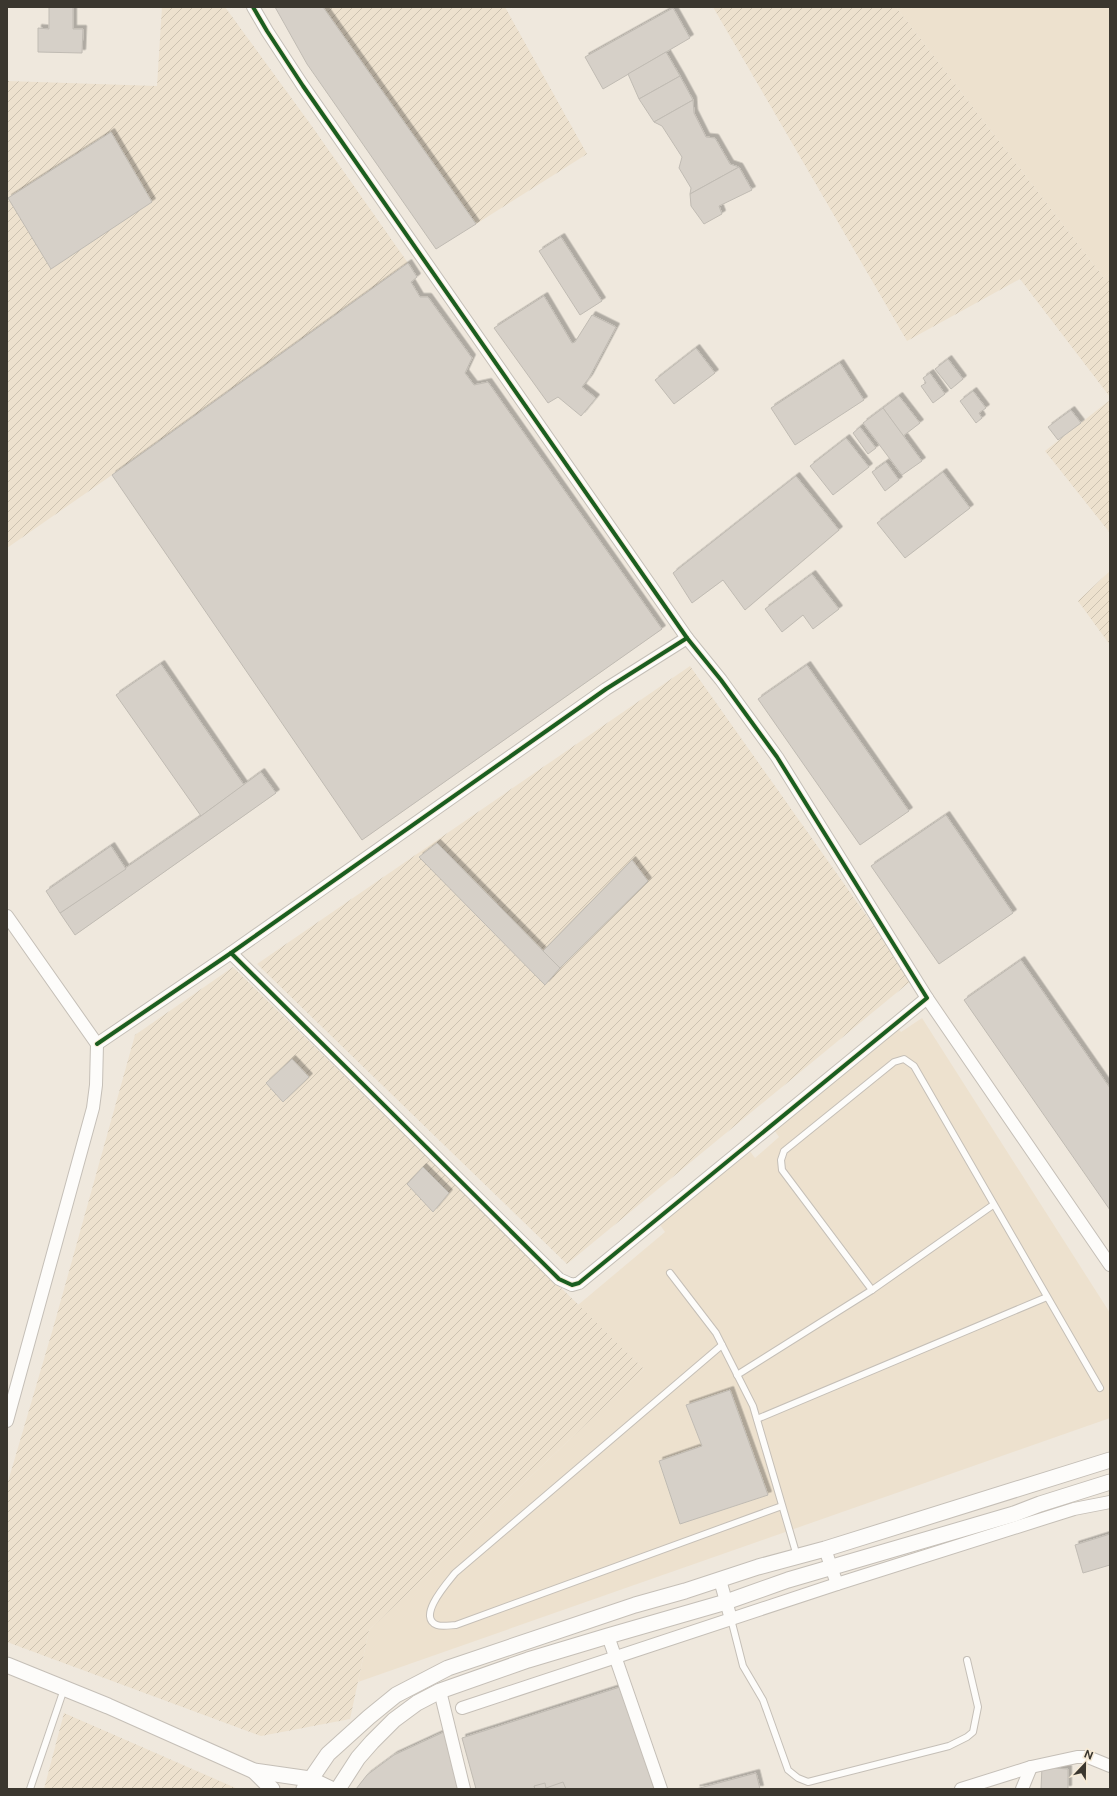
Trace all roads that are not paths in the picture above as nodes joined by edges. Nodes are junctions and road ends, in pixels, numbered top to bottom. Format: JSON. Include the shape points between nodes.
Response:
{"nodes":[{"id":1,"x":253,"y":7,"type":"edge"},
{"id":2,"x":687,"y":638,"type":"junction"},
{"id":3,"x":7,"y":916,"type":"edge"},
{"id":4,"x":231,"y":953,"type":"junction"},
{"id":5,"x":927,"y":998,"type":"junction"},
{"id":6,"x":96,"y":1044,"type":"junction"},
{"id":7,"x":993,"y":1205,"type":"junction"},
{"id":8,"x":1110,"y":1266,"type":"edge"},
{"id":9,"x":670,"y":1273,"type":"dead end"},
{"id":10,"x":872,"y":1290,"type":"junction"},
{"id":11,"x":1047,"y":1297,"type":"junction"},
{"id":12,"x":722,"y":1345,"type":"junction"},
{"id":13,"x":737,"y":1375,"type":"junction"},
{"id":14,"x":1100,"y":1388,"type":"dead end"},
{"id":15,"x":756,"y":1419,"type":"junction"},
{"id":16,"x":7,"y":1421,"type":"edge"},
{"id":17,"x":1110,"y":1460,"type":"edge"},
{"id":18,"x":1110,"y":1482,"type":"edge"},
{"id":19,"x":1034,"y":1485,"type":"junction"},
{"id":20,"x":1070,"y":1495,"type":"junction"},
{"id":21,"x":1110,"y":1502,"type":"edge"},
{"id":22,"x":1040,"y":1504,"type":"junction"},
{"id":23,"x":782,"y":1506,"type":"junction"},
{"id":24,"x":1074,"y":1510,"type":"junction"},
{"id":25,"x":825,"y":1549,"type":"junction"},
{"id":26,"x":797,"y":1557,"type":"junction"},
{"id":27,"x":832,"y":1568,"type":"junction"},
{"id":28,"x":720,"y":1580,"type":"junction"},
{"id":29,"x":837,"y":1584,"type":"junction"},
{"id":30,"x":726,"y":1602,"type":"junction"},
{"id":31,"x":731,"y":1619,"type":"junction"},
{"id":32,"x":608,"y":1636,"type":"junction"},
{"id":33,"x":616,"y":1657,"type":"junction"},
{"id":34,"x":967,"y":1660,"type":"dead end"},
{"id":35,"x":7,"y":1665,"type":"edge"},
{"id":36,"x":65,"y":1688,"type":"junction"},
{"id":37,"x":440,"y":1691,"type":"junction"},
{"id":38,"x":462,"y":1708,"type":"dead end"},
{"id":39,"x":1110,"y":1766,"type":"edge"},
{"id":40,"x":1031,"y":1767,"type":"junction"},
{"id":41,"x":254,"y":1771,"type":"junction"},
{"id":42,"x":307,"y":1784,"type":"edge"},
{"id":43,"x":30,"y":1789,"type":"edge"},
{"id":44,"x":272,"y":1789,"type":"edge"},
{"id":45,"x":331,"y":1789,"type":"edge"},
{"id":46,"x":338,"y":1789,"type":"edge"},
{"id":47,"x":464,"y":1789,"type":"edge"},
{"id":48,"x":661,"y":1789,"type":"edge"},
{"id":49,"x":961,"y":1789,"type":"edge"},
{"id":50,"x":1022,"y":1789,"type":"edge"}],
"edges":[{"from":1,"to":2,"type":"street","via":[[303,86]]},
{"from":2,"to":4,"type":"street","via":[[606,689]]},
{"from":2,"to":5,"type":"street","via":[[777,757]]},
{"from":3,"to":6,"type":"street"},
{"from":4,"to":5,"type":"street","via":[[559,1279],[572,1285],[579,1282]]},
{"from":4,"to":6,"type":"street"},
{"from":5,"to":8,"type":"street"},
{"from":6,"to":16,"type":"street","via":[[93,1108]]},
{"from":7,"to":10,"type":"lane"},
{"from":7,"to":10,"type":"lane","via":[[914,1066],[904,1059],[894,1062],[784,1151],[780,1160],[782,1170]]},
{"from":7,"to":11,"type":"lane"},
{"from":9,"to":12,"type":"lane","via":[[716,1333]]},
{"from":10,"to":13,"type":"lane"},
{"from":11,"to":14,"type":"lane"},
{"from":11,"to":15,"type":"lane"},
{"from":12,"to":13,"type":"lane"},
{"from":12,"to":23,"type":"lane","via":[[455,1573],[434,1602],[430,1614],[432,1620],[438,1625],[456,1625]]},
{"from":13,"to":15,"type":"lane","via":[[753,1406]]},
{"from":15,"to":23,"type":"lane"},
{"from":17,"to":19,"type":"street"},
{"from":18,"to":20,"type":"street"},
{"from":19,"to":22,"type":"street"},
{"from":19,"to":25,"type":"street"},
{"from":20,"to":22,"type":"street"},
{"from":20,"to":24,"type":"street"},
{"from":21,"to":24,"type":"street"},
{"from":22,"to":27,"type":"street"},
{"from":23,"to":26,"type":"lane"},
{"from":24,"to":29,"type":"street"},
{"from":25,"to":26,"type":"street"},
{"from":25,"to":27,"type":"street"},
{"from":26,"to":28,"type":"street"},
{"from":27,"to":29,"type":"street"},
{"from":27,"to":30,"type":"street","via":[[788,1580]]},
{"from":28,"to":30,"type":"street"},
{"from":28,"to":42,"type":"street","via":[[635,1605],[448,1668],[396,1695],[369,1717],[328,1754]]},
{"from":29,"to":31,"type":"street"},
{"from":30,"to":31,"type":"street"},
{"from":30,"to":32,"type":"street"},
{"from":31,"to":33,"type":"street"},
{"from":31,"to":34,"type":"lane","via":[[744,1666],[763,1700],[788,1770],[808,1782],[949,1746],[968,1737],[973,1732],[978,1707]]},
{"from":32,"to":33,"type":"street"},
{"from":32,"to":37,"type":"street","via":[[528,1660]]},
{"from":33,"to":38,"type":"street"},
{"from":33,"to":48,"type":"street"},
{"from":35,"to":36,"type":"street"},
{"from":36,"to":41,"type":"street"},
{"from":36,"to":43,"type":"lane"},
{"from":37,"to":46,"type":"street","via":[[417,1703],[394,1720],[358,1758]]},
{"from":37,"to":47,"type":"street"},
{"from":39,"to":40,"type":"street","via":[[1088,1757],[1077,1757]]},
{"from":40,"to":49,"type":"street"},
{"from":40,"to":50,"type":"street"},
{"from":41,"to":42,"type":"street"},
{"from":41,"to":44,"type":"street"},
{"from":42,"to":45,"type":"street"}]}
